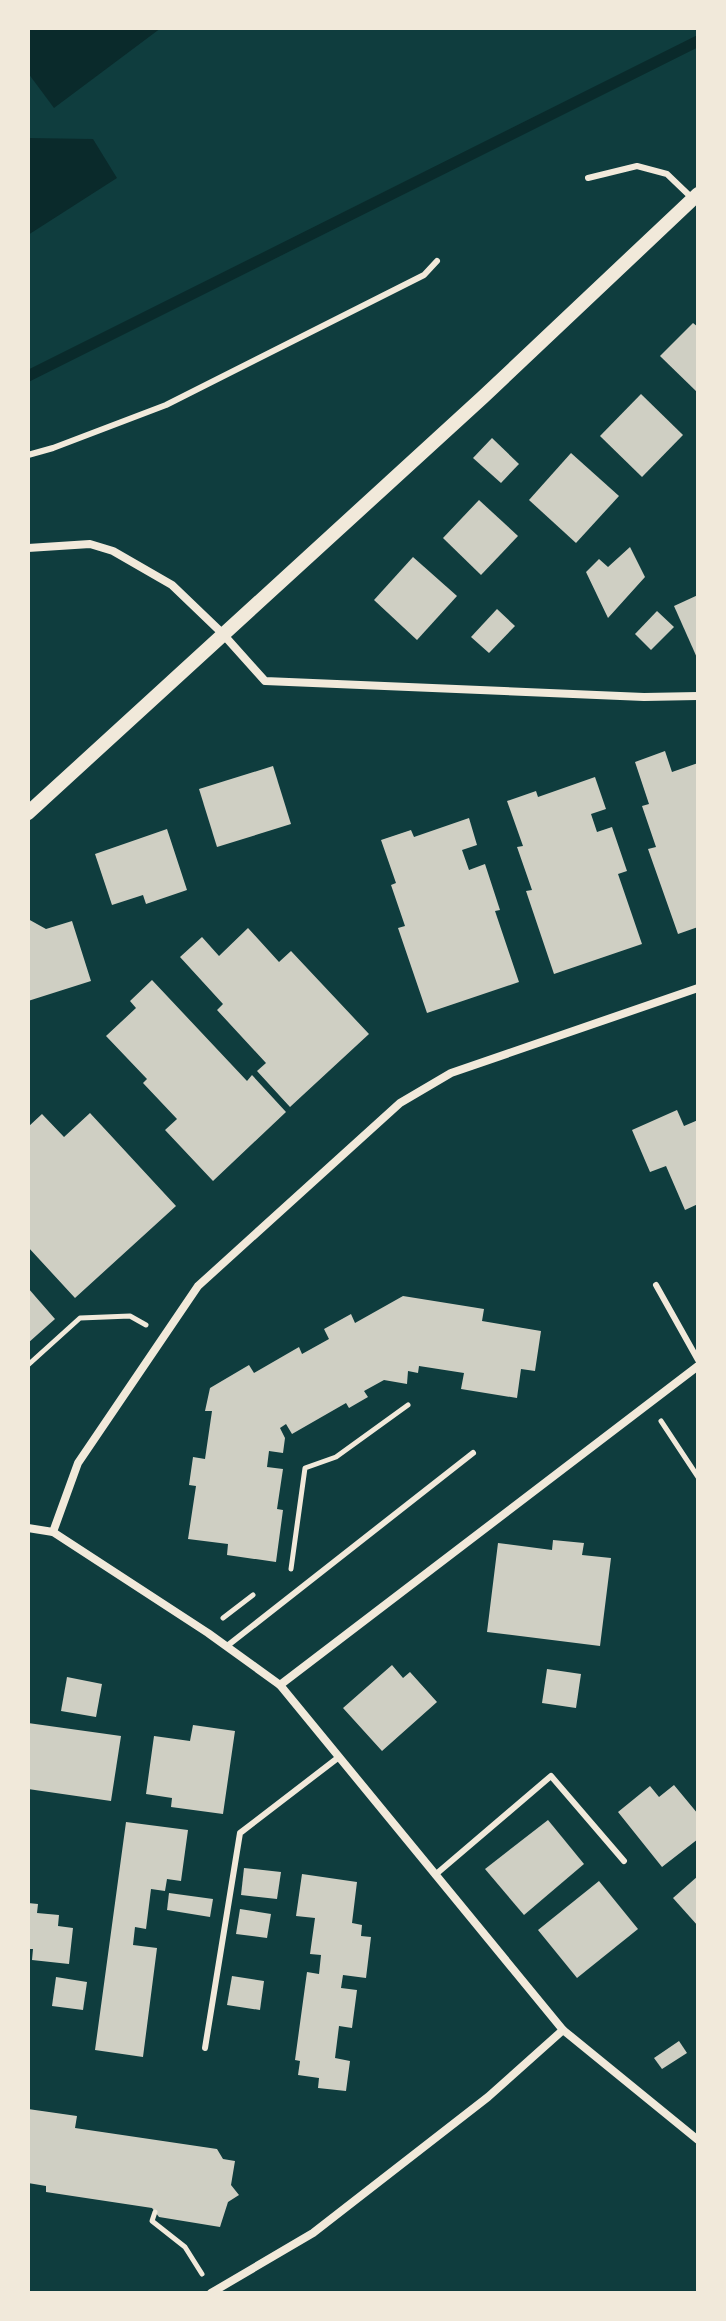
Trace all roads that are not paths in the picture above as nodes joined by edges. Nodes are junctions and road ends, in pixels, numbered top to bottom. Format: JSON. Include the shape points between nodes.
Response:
{"nodes":[{"id":1,"x":588,"y":178,"type":"dead end"},
{"id":2,"x":696,"y":199,"type":"edge"},
{"id":3,"x":437,"y":261,"type":"dead end"},
{"id":4,"x":28,"y":455,"type":"edge"},
{"id":5,"x":28,"y":548,"type":"edge"},
{"id":6,"x":222,"y":633,"type":"junction"},
{"id":7,"x":698,"y":696,"type":"edge"},
{"id":8,"x":28,"y":813,"type":"edge"},
{"id":9,"x":698,"y":988,"type":"edge"},
{"id":10,"x":656,"y":1285,"type":"dead end"},
{"id":11,"x":698,"y":1363,"type":"edge"},
{"id":12,"x":473,"y":1453,"type":"dead end"},
{"id":13,"x":28,"y":1528,"type":"edge"},
{"id":14,"x":53,"y":1532,"type":"junction"},
{"id":15,"x":227,"y":1646,"type":"junction"},
{"id":16,"x":280,"y":1685,"type":"junction"},
{"id":17,"x":339,"y":1757,"type":"junction"},
{"id":18,"x":624,"y":1861,"type":"dead end"},
{"id":19,"x":435,"y":1875,"type":"junction"},
{"id":20,"x":563,"y":2030,"type":"junction"},
{"id":21,"x":205,"y":2048,"type":"dead end"},
{"id":22,"x":698,"y":2140,"type":"edge"},
{"id":23,"x":212,"y":2293,"type":"edge"}],
"edges":[{"from":1,"to":2,"type":"lane","via":[[637,166],[667,174]]},
{"from":2,"to":6,"type":"street"},
{"from":3,"to":4,"type":"lane","via":[[424,275],[166,405]]},
{"from":5,"to":6,"type":"street","via":[[90,544],[113,551],[172,585]]},
{"from":6,"to":7,"type":"street","via":[[265,681]]},
{"from":6,"to":8,"type":"street"},
{"from":9,"to":14,"type":"street","via":[[451,1073],[400,1103],[198,1286],[78,1463]]},
{"from":10,"to":11,"type":"lane"},
{"from":11,"to":16,"type":"street"},
{"from":12,"to":15,"type":"lane"},
{"from":13,"to":14,"type":"street"},
{"from":14,"to":15,"type":"street"},
{"from":15,"to":16,"type":"street"},
{"from":16,"to":17,"type":"street"},
{"from":17,"to":19,"type":"street"},
{"from":17,"to":21,"type":"lane","via":[[240,1833]]},
{"from":18,"to":19,"type":"lane","via":[[551,1776]]},
{"from":19,"to":20,"type":"street"},
{"from":20,"to":22,"type":"street"},
{"from":20,"to":23,"type":"street","via":[[488,2097],[313,2233]]}]}
